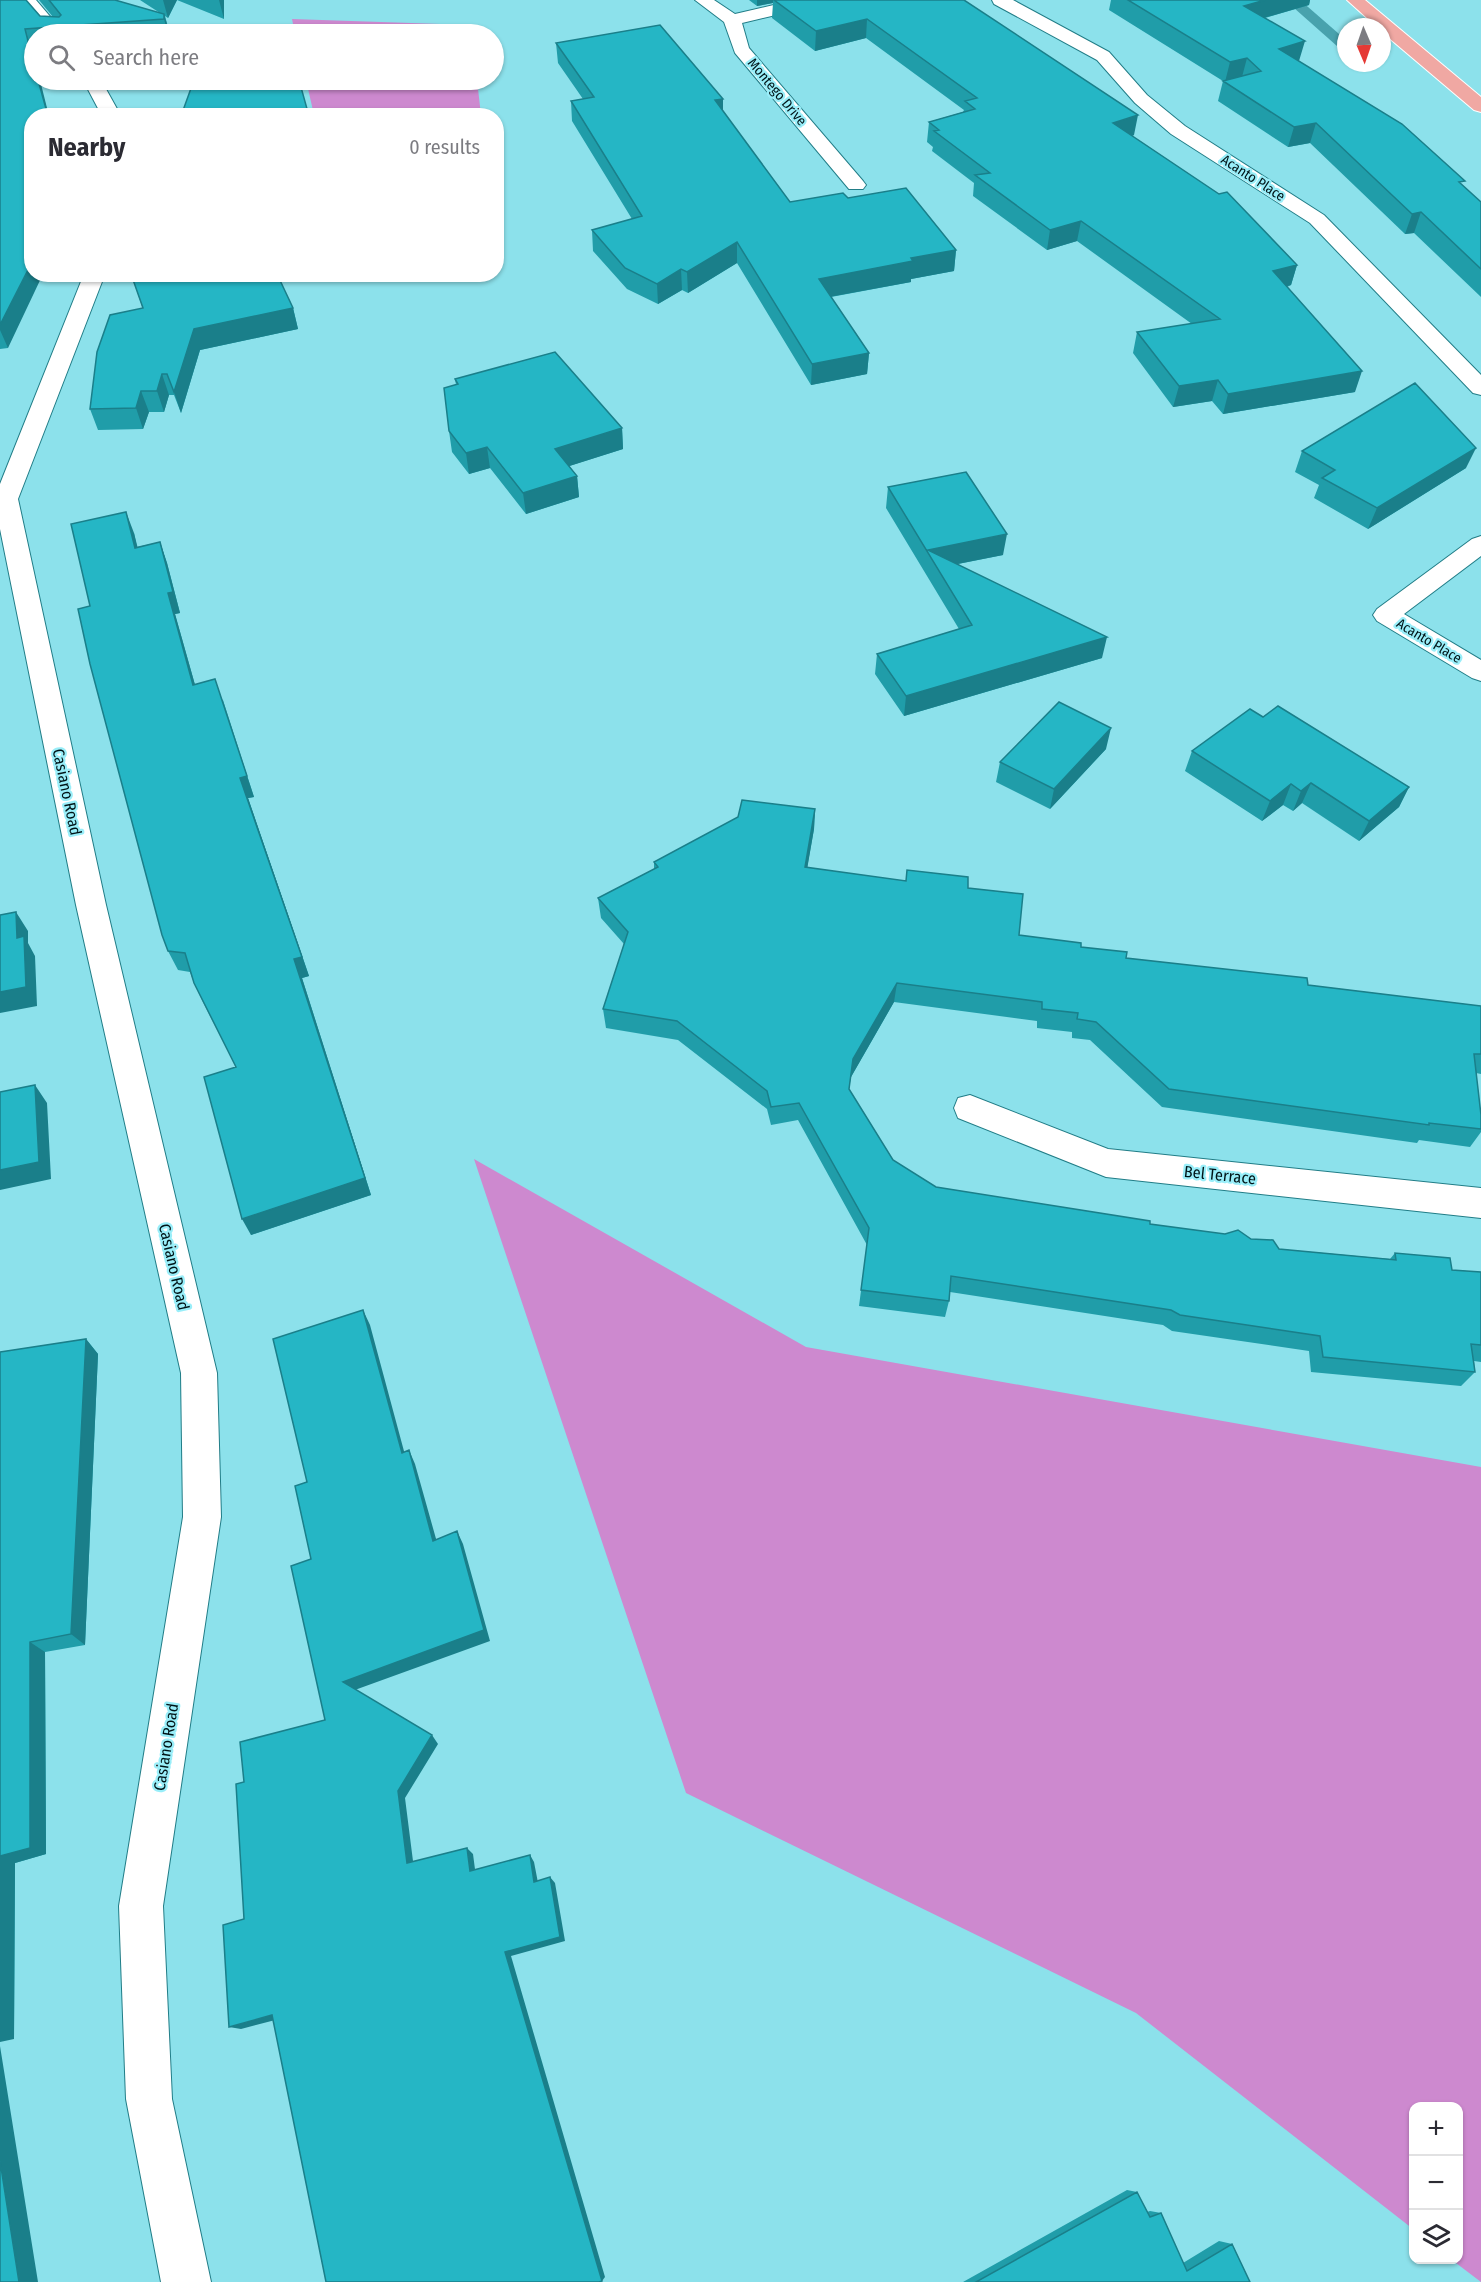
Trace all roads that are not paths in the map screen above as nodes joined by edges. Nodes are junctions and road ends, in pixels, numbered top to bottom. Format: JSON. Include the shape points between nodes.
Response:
{"nodes":[{"id":1,"x":27,"y":0,"type":"edge"},
{"id":2,"x":703,"y":0,"type":"edge"},
{"id":3,"x":817,"y":0,"type":"edge"},
{"id":4,"x":1000,"y":0,"type":"edge"},
{"id":5,"x":1355,"y":0,"type":"edge"},
{"id":6,"x":732,"y":20,"type":"junction"},
{"id":7,"x":48,"y":24,"type":"edge"},
{"id":8,"x":98,"y":90,"type":"edge"},
{"id":9,"x":1481,"y":106,"type":"edge"},
{"id":10,"x":108,"y":108,"type":"edge"},
{"id":11,"x":856,"y":185,"type":"dead end"},
{"id":12,"x":92,"y":282,"type":"edge"},
{"id":13,"x":1481,"y":388,"type":"edge"},
{"id":14,"x":1481,"y":544,"type":"edge"},
{"id":15,"x":1481,"y":672,"type":"edge"},
{"id":16,"x":970,"y":1108,"type":"dead end"},
{"id":17,"x":1481,"y":1203,"type":"edge"},
{"id":18,"x":186,"y":2282,"type":"edge"}],
"edges":[{"from":1,"to":7,"type":"street"},
{"from":2,"to":6,"type":"street"},
{"from":3,"to":6,"type":"street"},
{"from":4,"to":13,"type":"street","name":"Acanto Place","via":[[1103,56],[1141,99],[1178,130],[1317,219]]},
{"from":5,"to":9,"type":"main road"},
{"from":6,"to":11,"type":"street","name":"Montego Drive","via":[[741,49]]},
{"from":8,"to":10,"type":"street"},
{"from":12,"to":18,"type":"street","name":"Casiano Road","via":[[6,499],[91,905],[199,1373],[202,1517],[141,1906],[149,2099]]},
{"from":14,"to":15,"type":"street","name":"Acanto Place","via":[[1386,615]]},
{"from":16,"to":17,"type":"street","name":"Bel Terrace","via":[[1106,1163]]}]}
